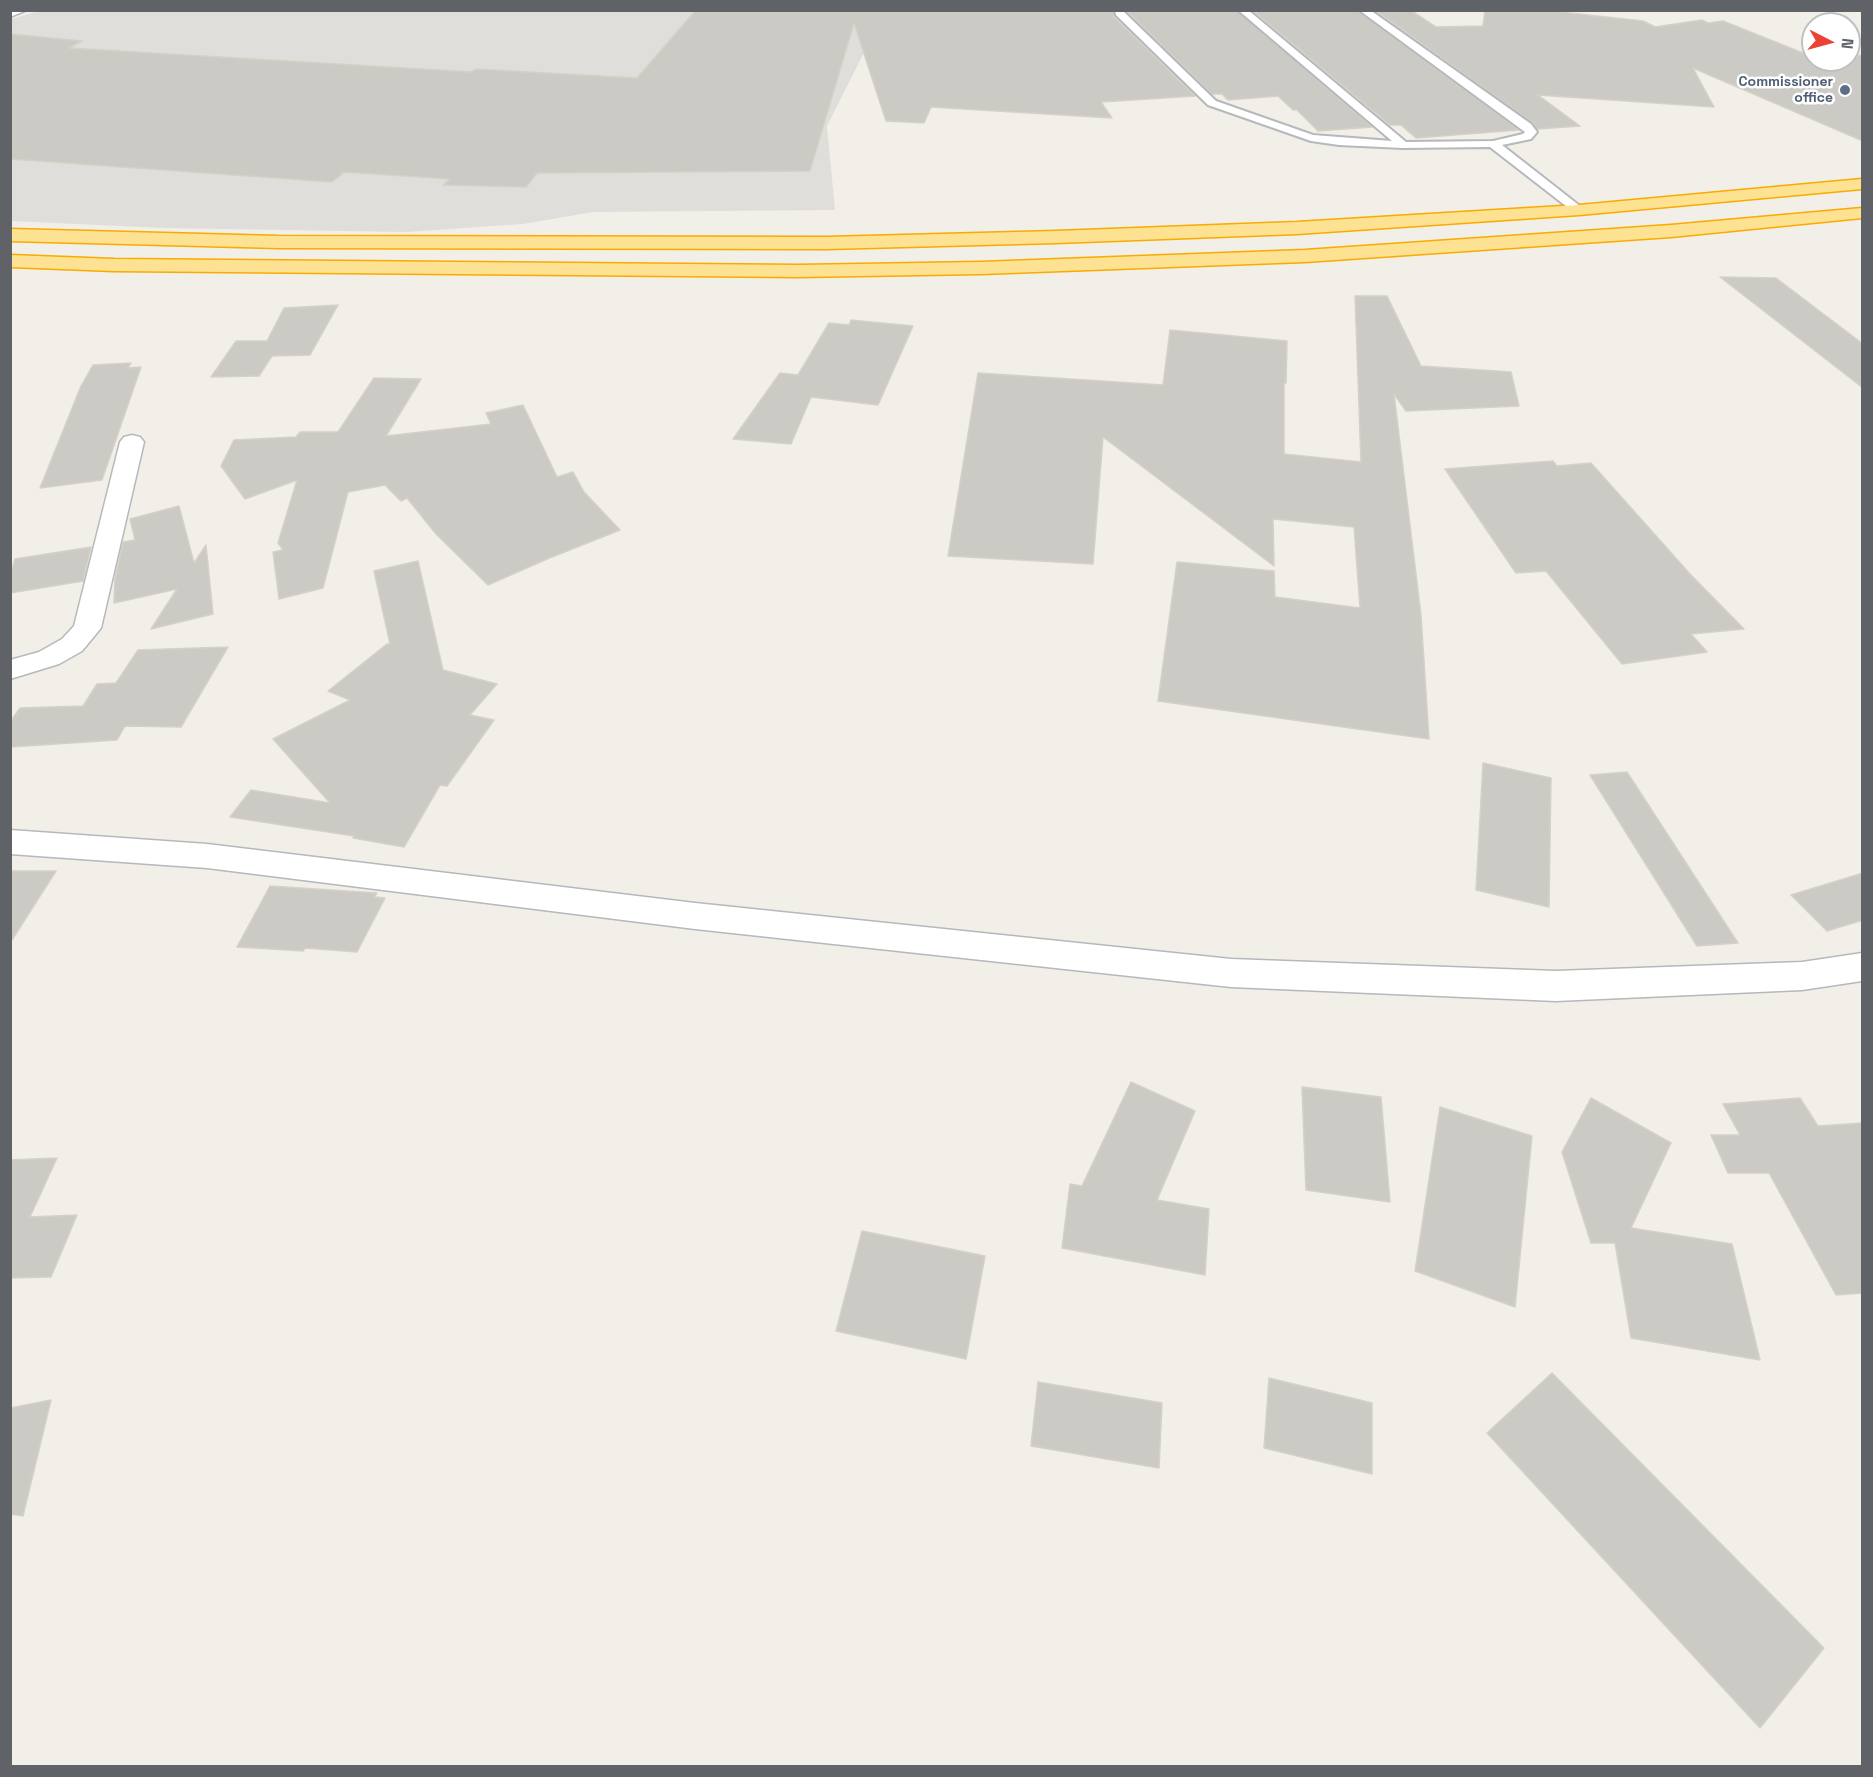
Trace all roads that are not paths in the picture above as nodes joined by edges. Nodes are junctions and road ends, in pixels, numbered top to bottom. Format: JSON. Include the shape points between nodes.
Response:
{"nodes":[{"id":1,"x":21,"y":10,"type":"edge"},
{"id":2,"x":1120,"y":10,"type":"edge"},
{"id":3,"x":1242,"y":10,"type":"edge"},
{"id":4,"x":1363,"y":10,"type":"edge"},
{"id":5,"x":10,"y":14,"type":"edge"},
{"id":6,"x":1493,"y":144,"type":"junction"},
{"id":7,"x":1403,"y":145,"type":"junction"},
{"id":8,"x":1863,"y":184,"type":"edge"},
{"id":9,"x":1580,"y":210,"type":"junction"},
{"id":10,"x":1863,"y":213,"type":"edge"},
{"id":11,"x":10,"y":235,"type":"edge"},
{"id":12,"x":10,"y":261,"type":"edge"},
{"id":13,"x":132,"y":442,"type":"dead end"},
{"id":14,"x":10,"y":670,"type":"edge"},
{"id":15,"x":10,"y":842,"type":"edge"},
{"id":16,"x":1863,"y":967,"type":"edge"}],
"edges":[{"from":1,"to":5,"type":"street"},
{"from":2,"to":7,"type":"lane","via":[[1212,103],[1318,140]]},
{"from":3,"to":7,"type":"lane"},
{"from":4,"to":6,"type":"lane","via":[[1531,132],[1527,137]]},
{"from":6,"to":7,"type":"lane"},
{"from":6,"to":9,"type":"lane"},
{"from":8,"to":9,"type":"highway"},
{"from":9,"to":11,"type":"highway","via":[[1297,228],[827,243],[279,242]]},
{"from":10,"to":12,"type":"highway","via":[[1671,231],[1305,256],[969,268],[799,271]]},
{"from":13,"to":14,"type":"street","via":[[87,628],[72,645],[50,658]]},
{"from":15,"to":16,"type":"street","via":[[207,856],[695,916],[1231,973],[1556,986],[1802,976]]}]}
